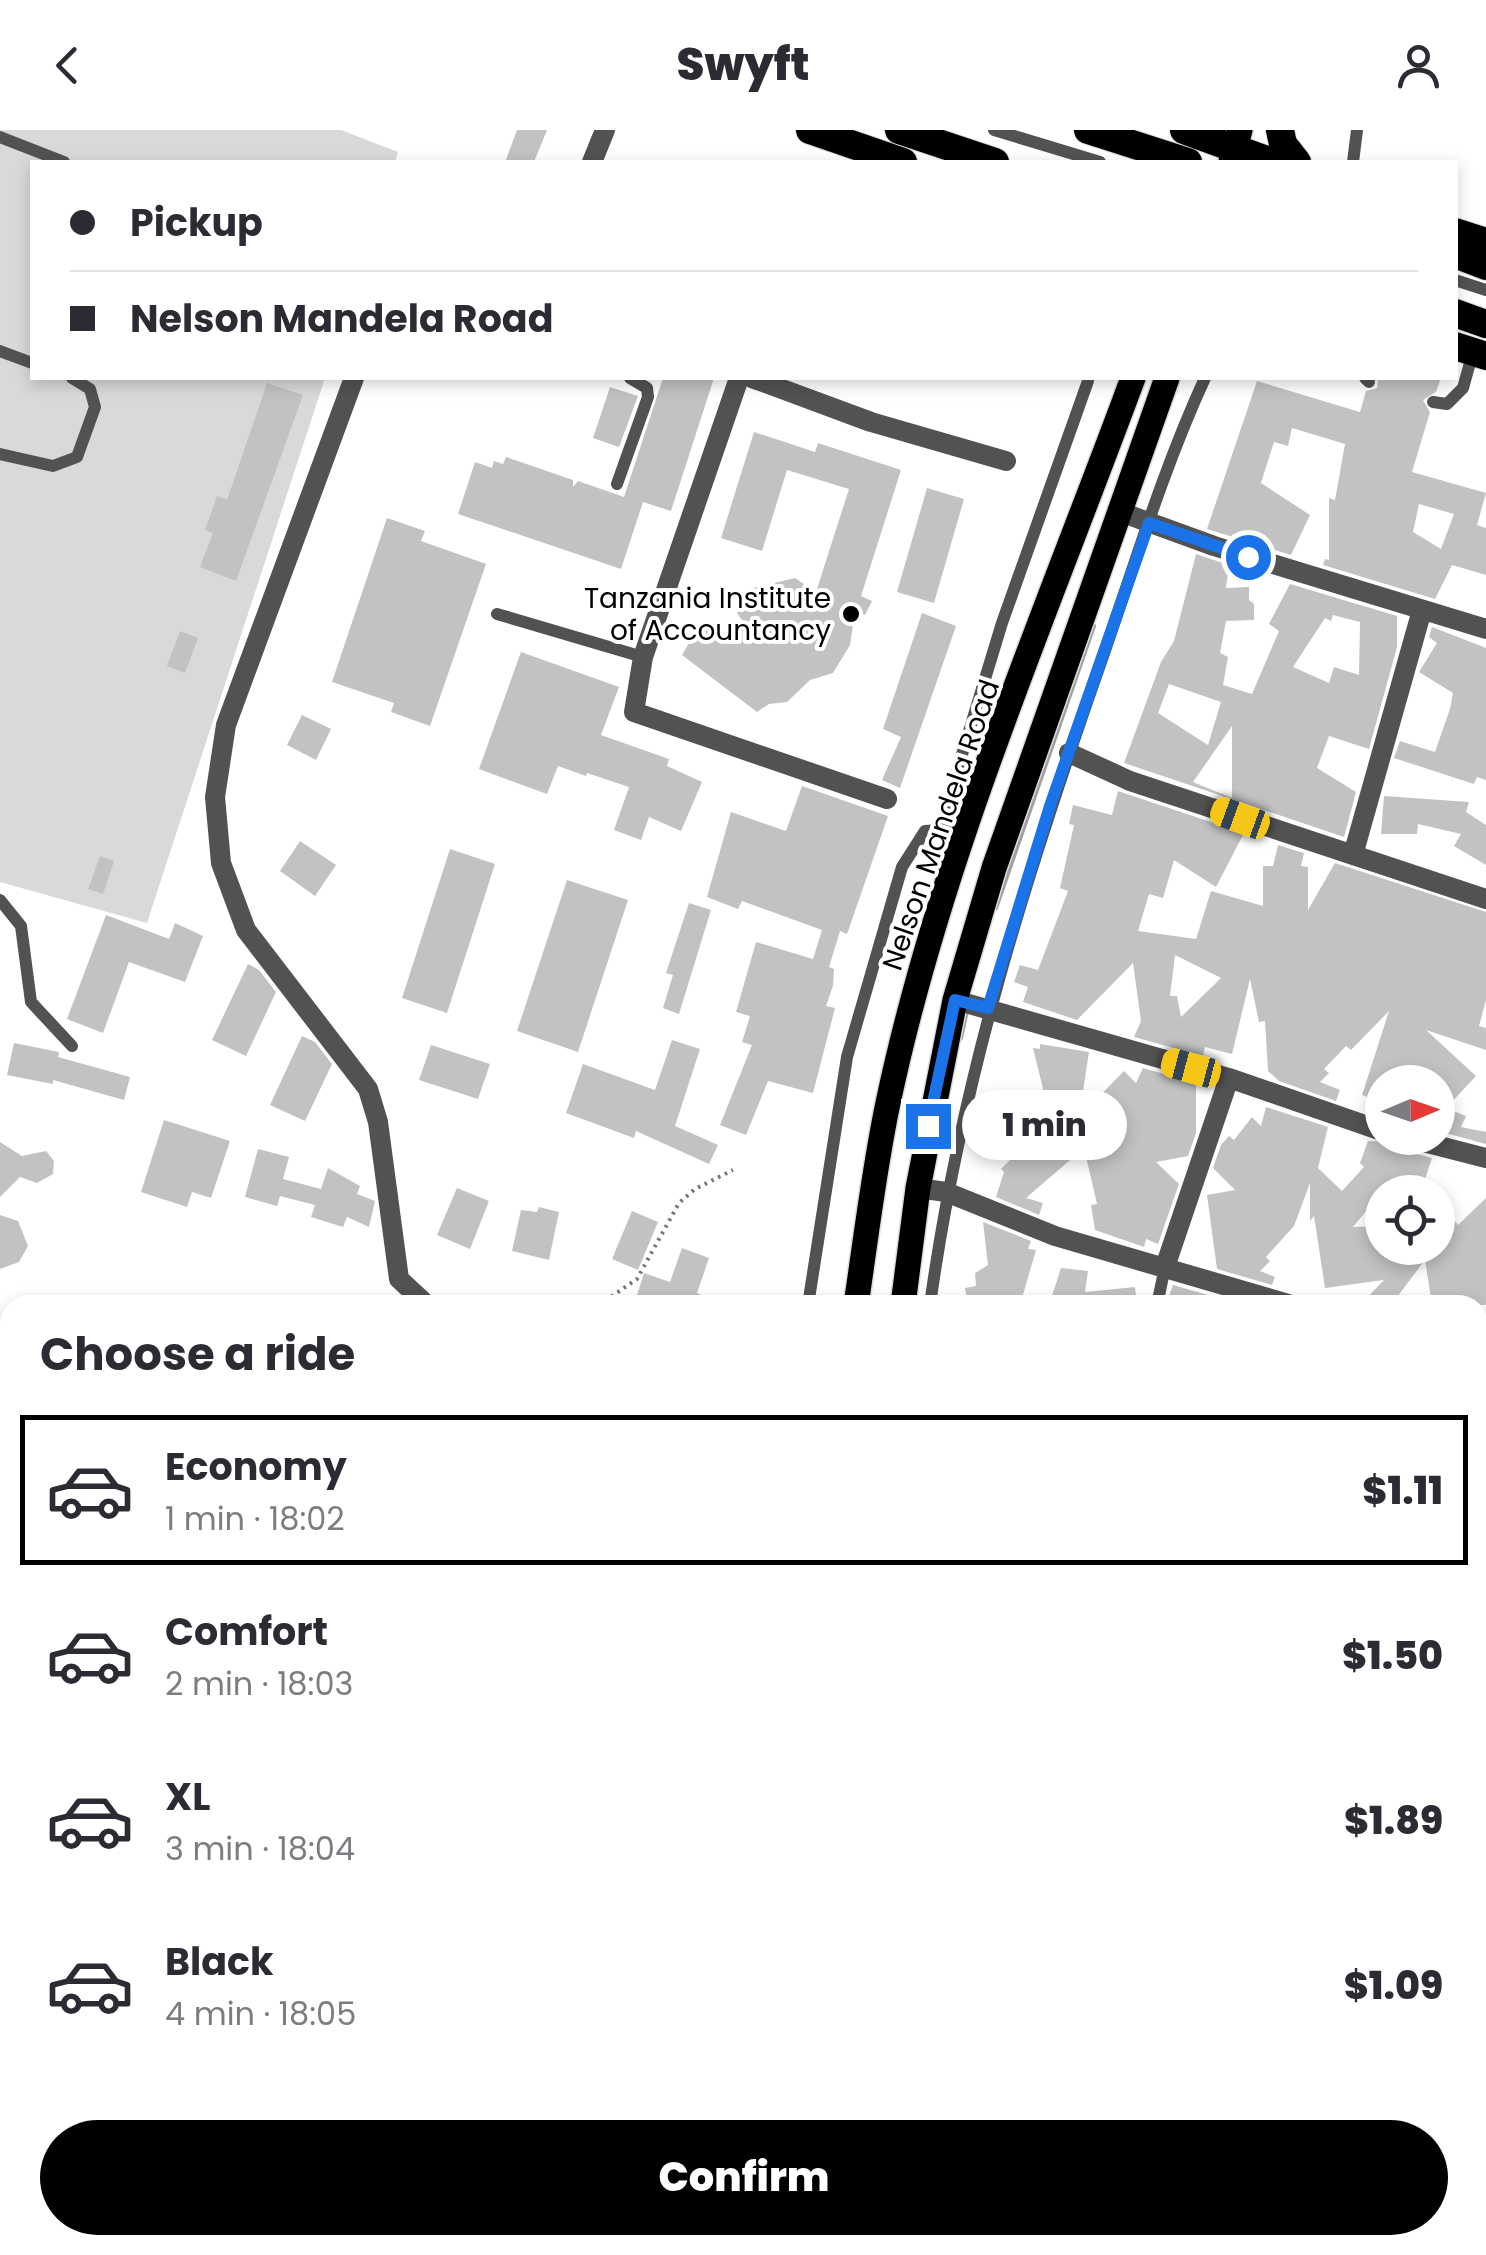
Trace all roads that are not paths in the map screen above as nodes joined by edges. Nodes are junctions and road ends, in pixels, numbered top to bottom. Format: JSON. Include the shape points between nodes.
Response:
{"nodes":[{"id":1,"x":605,"y":130,"type":"edge"},
{"id":2,"x":810,"y":130,"type":"edge"},
{"id":3,"x":899,"y":130,"type":"edge"},
{"id":4,"x":994,"y":130,"type":"edge"},
{"id":5,"x":1088,"y":130,"type":"edge"},
{"id":6,"x":1280,"y":130,"type":"edge"},
{"id":7,"x":1357,"y":130,"type":"edge"},
{"id":8,"x":0,"y":137,"type":"edge"},
{"id":9,"x":1199,"y":140,"type":"edge"},
{"id":10,"x":1236,"y":146,"type":"edge"},
{"id":11,"x":59,"y":160,"type":"edge"},
{"id":12,"x":593,"y":160,"type":"edge"},
{"id":13,"x":896,"y":160,"type":"edge"},
{"id":14,"x":989,"y":160,"type":"edge"},
{"id":15,"x":1093,"y":160,"type":"edge"},
{"id":16,"x":1181,"y":160,"type":"edge"},
{"id":17,"x":1268,"y":160,"type":"edge"},
{"id":18,"x":1295,"y":160,"type":"edge"},
{"id":19,"x":1353,"y":160,"type":"edge"},
{"id":20,"x":1458,"y":233,"type":"edge"},
{"id":21,"x":1486,"y":242,"type":"edge"},
{"id":22,"x":1458,"y":255,"type":"edge"},
{"id":23,"x":1486,"y":266,"type":"edge"},
{"id":24,"x":1458,"y":281,"type":"edge"},
{"id":25,"x":1486,"y":290,"type":"edge"},
{"id":26,"x":1458,"y":314,"type":"edge"},
{"id":27,"x":1486,"y":324,"type":"edge"},
{"id":28,"x":1471,"y":351,"type":"edge"},
{"id":29,"x":0,"y":352,"type":"edge"},
{"id":30,"x":30,"y":362,"type":"edge"},
{"id":31,"x":76,"y":380,"type":"edge"},
{"id":32,"x":353,"y":380,"type":"edge"},
{"id":33,"x":633,"y":380,"type":"edge"},
{"id":34,"x":738,"y":380,"type":"edge"},
{"id":35,"x":757,"y":380,"type":"edge"},
{"id":36,"x":1132,"y":380,"type":"edge"},
{"id":37,"x":1166,"y":380,"type":"edge"},
{"id":38,"x":1204,"y":380,"type":"edge"},
{"id":39,"x":1088,"y":381,"type":"dead end"},
{"id":40,"x":1434,"y":402,"type":"dead end"},
{"id":41,"x":0,"y":454,"type":"edge"},
{"id":42,"x":1006,"y":461,"type":"dead end"},
{"id":43,"x":616,"y":484,"type":"dead end"},
{"id":44,"x":1118,"y":512,"type":"junction"},
{"id":45,"x":1149,"y":523,"type":"junction"},
{"id":46,"x":1422,"y":610,"type":"junction"},
{"id":47,"x":497,"y":614,"type":"dead end"},
{"id":48,"x":1486,"y":629,"type":"edge"},
{"id":49,"x":643,"y":658,"type":"junction"},
{"id":50,"x":1069,"y":753,"type":"junction"},
{"id":51,"x":887,"y":799,"type":"dead end"},
{"id":52,"x":966,"y":828,"type":"junction"},
{"id":53,"x":939,"y":830,"type":"junction"},
{"id":54,"x":1353,"y":854,"type":"junction"},
{"id":55,"x":1486,"y":899,"type":"edge"},
{"id":56,"x":0,"y":900,"type":"edge"},
{"id":57,"x":955,"y":1000,"type":"junction"},
{"id":58,"x":988,"y":1008,"type":"junction"},
{"id":59,"x":72,"y":1046,"type":"dead end"},
{"id":60,"x":1229,"y":1078,"type":"junction"},
{"id":61,"x":1365,"y":1124,"type":"edge"},
{"id":62,"x":1455,"y":1150,"type":"edge"},
{"id":63,"x":1486,"y":1158,"type":"edge"},
{"id":64,"x":918,"y":1188,"type":"junction"},
{"id":65,"x":946,"y":1192,"type":"junction"},
{"id":66,"x":1165,"y":1267,"type":"junction"},
{"id":67,"x":417,"y":1295,"type":"edge"},
{"id":68,"x":810,"y":1295,"type":"edge"},
{"id":69,"x":858,"y":1295,"type":"edge"},
{"id":70,"x":904,"y":1295,"type":"edge"},
{"id":71,"x":931,"y":1295,"type":"edge"},
{"id":72,"x":1160,"y":1295,"type":"edge"},
{"id":73,"x":1259,"y":1295,"type":"edge"}],
"edges":[{"from":1,"to":12,"type":"street"},
{"from":2,"to":13,"type":"highway"},
{"from":3,"to":14,"type":"highway"},
{"from":4,"to":15,"type":"lane"},
{"from":5,"to":16,"type":"highway"},
{"from":6,"to":18,"type":"highway"},
{"from":7,"to":19,"type":"lane"},
{"from":8,"to":11,"type":"lane"},
{"from":9,"to":10,"type":"highway"},
{"from":10,"to":17,"type":"highway"},
{"from":20,"to":21,"type":"highway"},
{"from":22,"to":23,"type":"highway"},
{"from":24,"to":25,"type":"lane"},
{"from":26,"to":27,"type":"highway"},
{"from":28,"to":40,"type":"lane","via":[[1457,397]]},
{"from":29,"to":30,"type":"lane"},
{"from":31,"to":41,"type":"lane","via":[[90,388],[96,407],[77,457],[53,466]]},
{"from":32,"to":67,"type":"street","via":[[226,724],[216,814],[221,864],[246,930],[368,1089],[399,1278]]},
{"from":33,"to":43,"type":"lane","via":[[647,388],[648,397]]},
{"from":34,"to":49,"type":"street"},
{"from":35,"to":42,"type":"street"},
{"from":36,"to":52,"type":"main road","name":"Nelson Mandela Road"},
{"from":37,"to":44,"type":"main road"},
{"from":38,"to":45,"type":"lane"},
{"from":39,"to":53,"type":"lane","via":[[1002,623]]},
{"from":44,"to":45,"type":"street"},
{"from":44,"to":57,"type":"main road"},
{"from":45,"to":46,"type":"street"},
{"from":45,"to":50,"type":"lane"},
{"from":46,"to":48,"type":"street"},
{"from":46,"to":54,"type":"street"},
{"from":47,"to":49,"type":"lane"},
{"from":49,"to":51,"type":"street","via":[[634,712]]},
{"from":50,"to":54,"type":"street","via":[[1130,781]]},
{"from":50,"to":58,"type":"lane"},
{"from":52,"to":53,"type":"lane"},
{"from":52,"to":69,"type":"main road","name":"Nelson Mandela Road","via":[[888,1102]]},
{"from":53,"to":68,"type":"lane","via":[[925,832],[902,866],[847,1057]]},
{"from":54,"to":55,"type":"street"},
{"from":56,"to":59,"type":"lane","via":[[21,926],[31,1002]]},
{"from":57,"to":58,"type":"street"},
{"from":57,"to":64,"type":"main road"},
{"from":58,"to":60,"type":"street"},
{"from":58,"to":65,"type":"lane"},
{"from":60,"to":61,"type":"street"},
{"from":60,"to":66,"type":"street"},
{"from":62,"to":63,"type":"street"},
{"from":64,"to":65,"type":"street"},
{"from":64,"to":70,"type":"main road"},
{"from":65,"to":66,"type":"street","via":[[1056,1236]]},
{"from":65,"to":71,"type":"lane"},
{"from":66,"to":72,"type":"lane"},
{"from":66,"to":73,"type":"street"}]}
